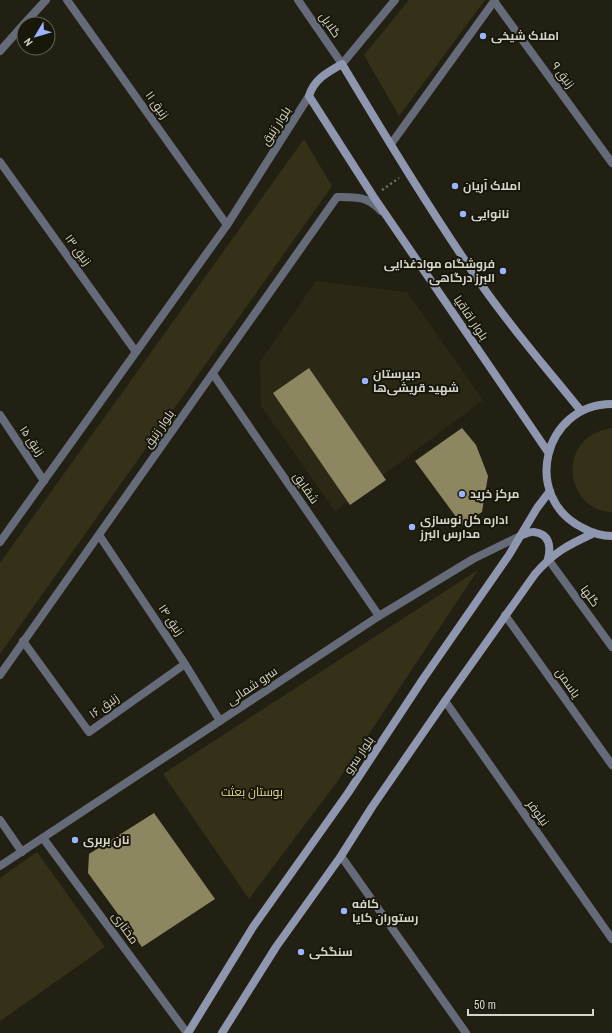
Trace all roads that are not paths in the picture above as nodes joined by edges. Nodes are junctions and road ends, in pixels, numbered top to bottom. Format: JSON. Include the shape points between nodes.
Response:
{"nodes":[{"id":1,"x":46,"y":0,"type":"edge"},
{"id":2,"x":67,"y":0,"type":"edge"},
{"id":3,"x":298,"y":0,"type":"edge"},
{"id":4,"x":395,"y":0,"type":"edge"},
{"id":5,"x":494,"y":0,"type":"edge"},
{"id":6,"x":31,"y":16,"type":"edge"},
{"id":7,"x":16,"y":33,"type":"edge"},
{"id":8,"x":0,"y":51,"type":"edge"},
{"id":9,"x":342,"y":64,"type":"junction"},
{"id":10,"x":309,"y":96,"type":"junction"},
{"id":11,"x":391,"y":144,"type":"junction"},
{"id":12,"x":0,"y":162,"type":"edge"},
{"id":13,"x":612,"y":164,"type":"edge"},
{"id":14,"x":389,"y":219,"type":"junction"},
{"id":15,"x":227,"y":225,"type":"junction"},
{"id":16,"x":136,"y":352,"type":"junction"},
{"id":17,"x":213,"y":374,"type":"junction"},
{"id":18,"x":612,"y":404,"type":"edge"},
{"id":19,"x":581,"y":411,"type":"junction"},
{"id":20,"x":0,"y":415,"type":"edge"},
{"id":21,"x":548,"y":452,"type":"junction"},
{"id":22,"x":44,"y":480,"type":"junction"},
{"id":23,"x":550,"y":491,"type":"junction"},
{"id":24,"x":594,"y":533,"type":"junction"},
{"id":25,"x":522,"y":534,"type":"junction"},
{"id":26,"x":99,"y":535,"type":"junction"},
{"id":27,"x":612,"y":536,"type":"edge"},
{"id":28,"x":0,"y":542,"type":"edge"},
{"id":29,"x":548,"y":559,"type":"junction"},
{"id":30,"x":505,"y":615,"type":"junction"},
{"id":31,"x":379,"y":616,"type":"junction"},
{"id":32,"x":23,"y":641,"type":"junction"},
{"id":33,"x":612,"y":647,"type":"edge"},
{"id":34,"x":185,"y":664,"type":"junction"},
{"id":35,"x":0,"y":674,"type":"edge"},
{"id":36,"x":444,"y":701,"type":"junction"},
{"id":37,"x":220,"y":721,"type":"junction"},
{"id":38,"x":612,"y":765,"type":"edge"},
{"id":39,"x":0,"y":820,"type":"edge"},
{"id":40,"x":43,"y":838,"type":"junction"},
{"id":41,"x":22,"y":852,"type":"junction"},
{"id":42,"x":341,"y":856,"type":"junction"},
{"id":43,"x":0,"y":866,"type":"edge"},
{"id":44,"x":612,"y":938,"type":"edge"},
{"id":45,"x":188,"y":1033,"type":"edge"},
{"id":46,"x":222,"y":1033,"type":"edge"},
{"id":47,"x":466,"y":1033,"type":"edge"}],
"edges":[{"from":1,"to":6,"type":"street"},
{"from":2,"to":15,"type":"street","name":"زنبق ۱۱"},
{"from":3,"to":9,"type":"street","name":"گلایل"},
{"from":4,"to":9,"type":"street"},
{"from":5,"to":11,"type":"street"},
{"from":5,"to":13,"type":"street","name":"زنبق ۹"},
{"from":7,"to":8,"type":"street"},
{"from":9,"to":10,"type":"main road","via":[[325,73],[311,89]]},
{"from":9,"to":11,"type":"main road"},
{"from":10,"to":14,"type":"main road","name":"بلوار اقاقیا"},
{"from":10,"to":15,"type":"street","name":"بلوار زنبق"},
{"from":11,"to":19,"type":"main road","via":[[483,287]]},
{"from":12,"to":16,"type":"street","name":"زنبق ۱۳"},
{"from":14,"to":17,"type":"street","name":"بلوار زنبق","via":[[369,200],[337,197]]},
{"from":14,"to":21,"type":"main road","name":"بلوار اقاقیا"},
{"from":15,"to":16,"type":"street","name":"بلوار زنبق"},
{"from":16,"to":22,"type":"street","name":"بلوار زنبق"},
{"from":17,"to":26,"type":"street","name":"بلوار زنبق"},
{"from":17,"to":31,"type":"street","name":"شقایق"},
{"from":18,"to":19,"type":"main road","via":[[596,405]]},
{"from":19,"to":21,"type":"main road","via":[[567,421],[556,435]]},
{"from":20,"to":22,"type":"street","name":"زنبق ۱۵"},
{"from":21,"to":23,"type":"main road","via":[[546,471]]},
{"from":22,"to":28,"type":"street","name":"بلوار زنبق"},
{"from":23,"to":24,"type":"main road","via":[[559,510],[575,524]]},
{"from":23,"to":25,"type":"main road","name":"بلوار سرو"},
{"from":24,"to":27,"type":"main road"},
{"from":24,"to":29,"type":"main road","via":[[570,544]]},
{"from":25,"to":29,"type":"main road","via":[[534,531],[545,536],[550,547]]},
{"from":25,"to":31,"type":"street","name":"سرو شمالی","via":[[473,559]]},
{"from":25,"to":45,"type":"main road","name":"بلوار سرو","via":[[348,793],[253,928]]},
{"from":26,"to":32,"type":"street","name":"بلوار زنبق"},
{"from":26,"to":34,"type":"street","name":"زنبق ۱۴"},
{"from":29,"to":30,"type":"main road"},
{"from":29,"to":33,"type":"street","name":"گلها"},
{"from":30,"to":36,"type":"main road"},
{"from":30,"to":38,"type":"street","name":"یاسمن"},
{"from":31,"to":37,"type":"street","name":"سرو شمالی"},
{"from":32,"to":34,"type":"street","name":"زنبق ۱۶","via":[[89,732]]},
{"from":32,"to":35,"type":"street","name":"بلوار زنبق"},
{"from":34,"to":37,"type":"street","name":"زنبق ۱۴"},
{"from":36,"to":42,"type":"main road"},
{"from":36,"to":44,"type":"street","name":"نیلوفر"},
{"from":37,"to":40,"type":"street","name":"سرو شمالی"},
{"from":39,"to":41,"type":"street"},
{"from":40,"to":41,"type":"street","name":"سرو شمالی"},
{"from":40,"to":45,"type":"street","name":"مختاری"},
{"from":41,"to":43,"type":"street","name":"سرو شمالی"},
{"from":42,"to":46,"type":"main road","via":[[276,947]]},
{"from":42,"to":47,"type":"street"}]}
